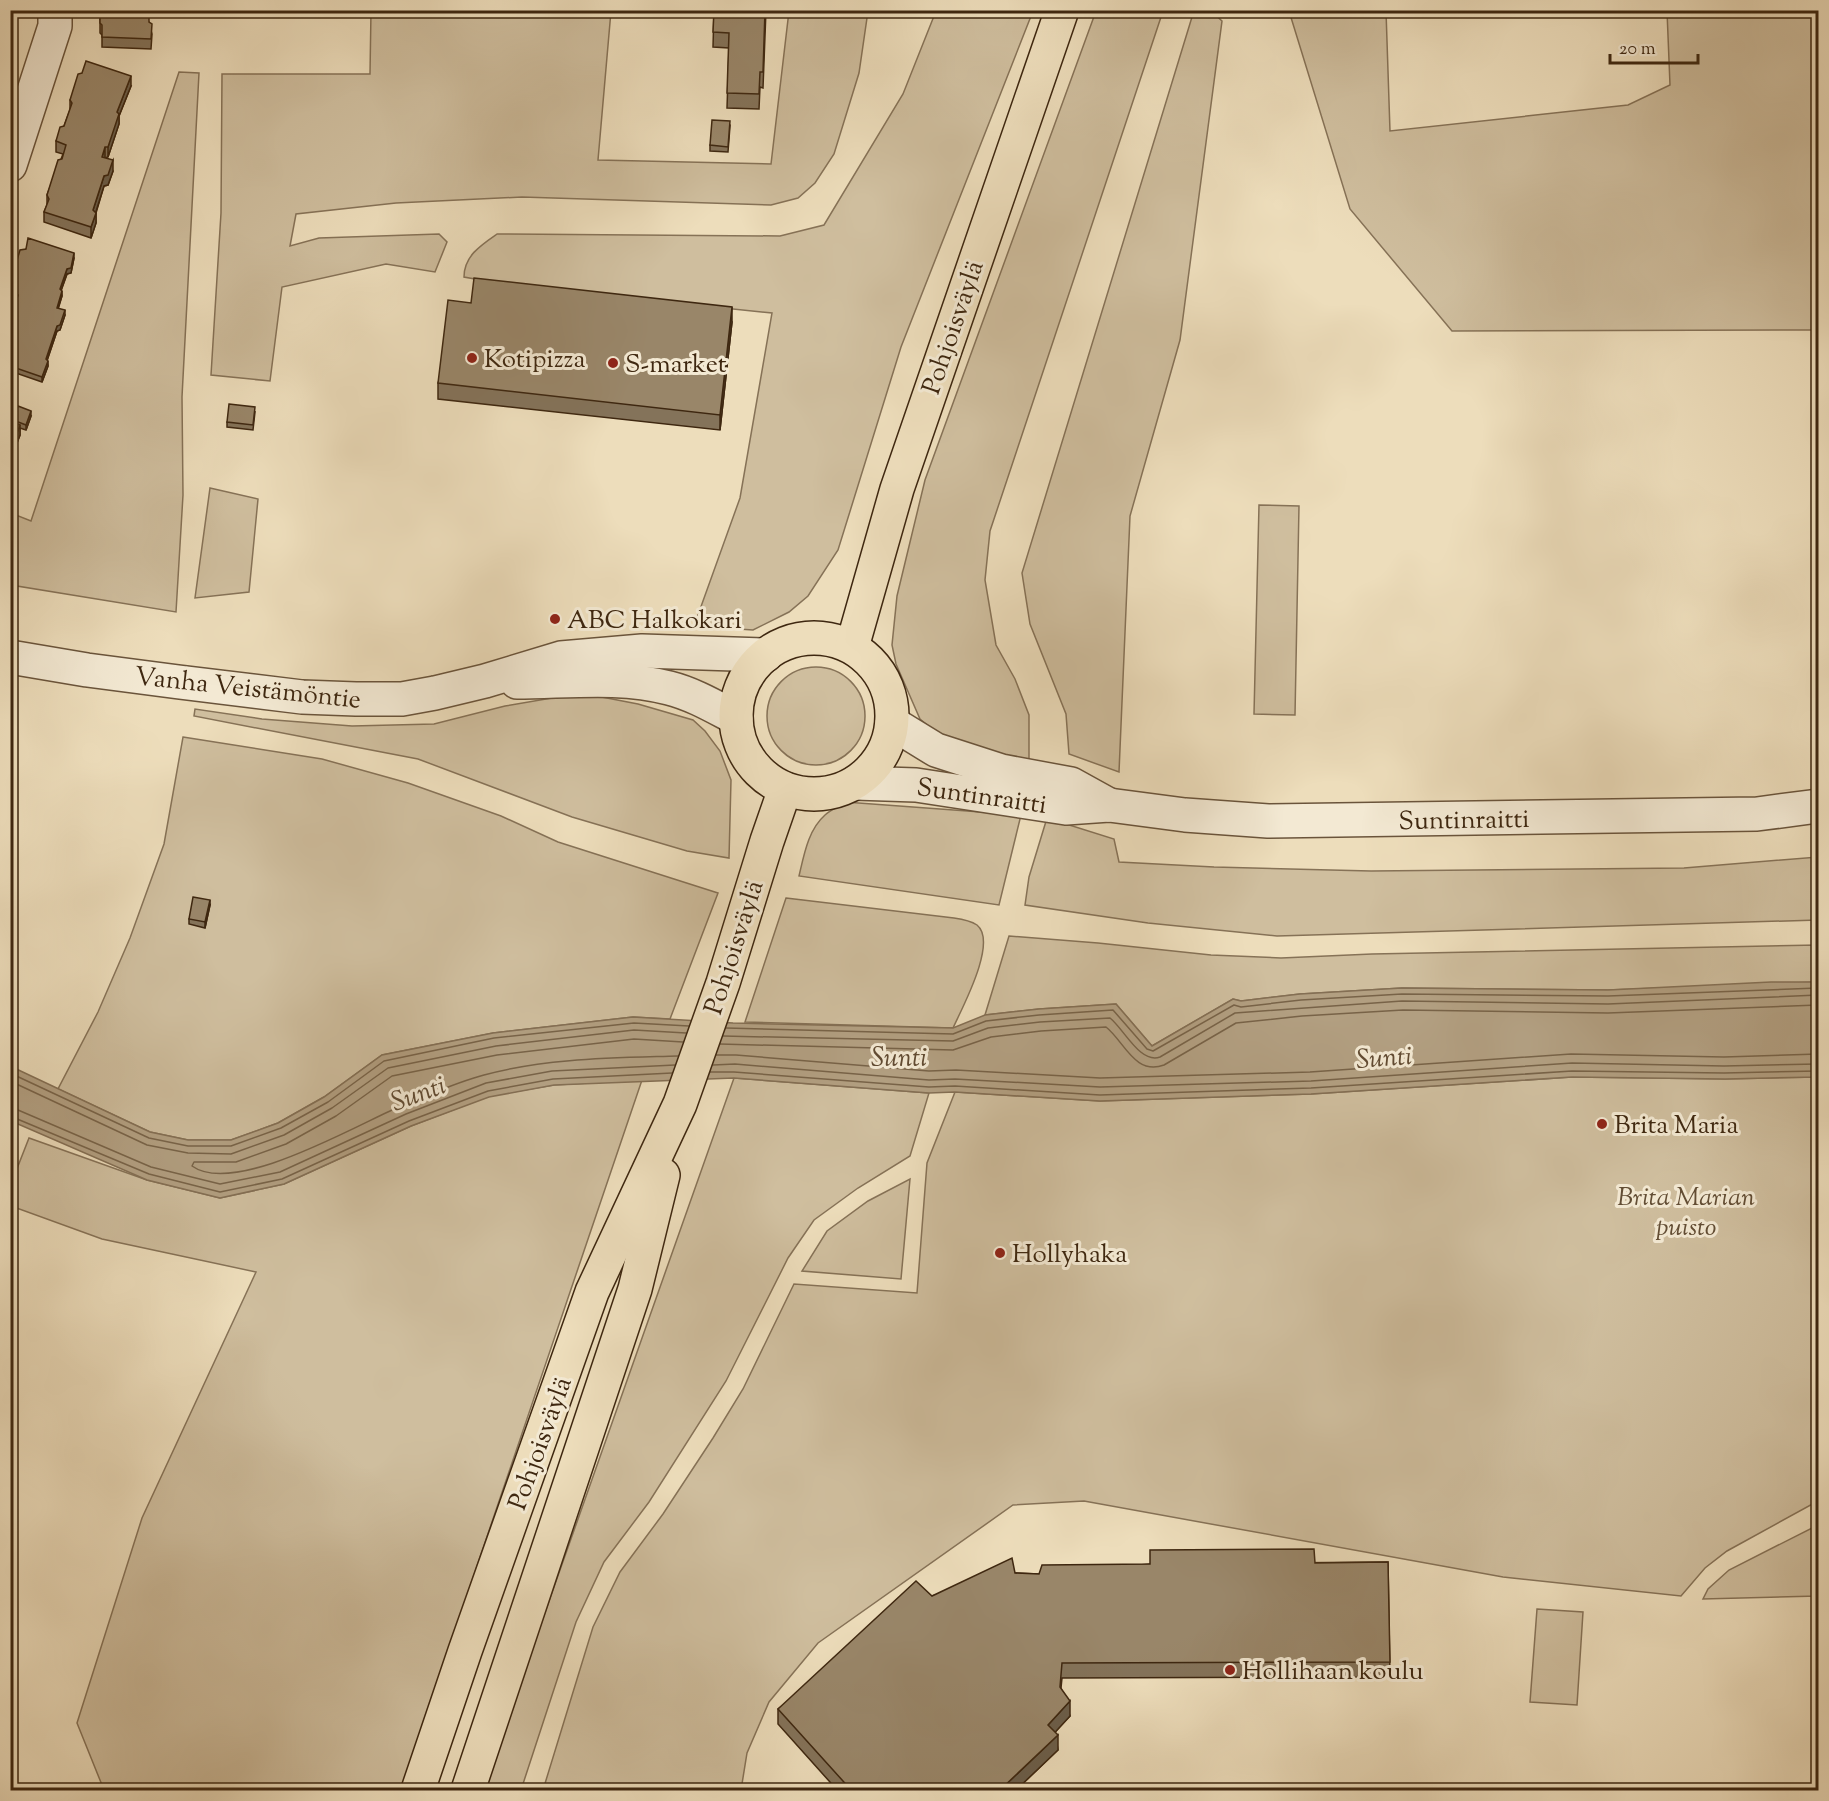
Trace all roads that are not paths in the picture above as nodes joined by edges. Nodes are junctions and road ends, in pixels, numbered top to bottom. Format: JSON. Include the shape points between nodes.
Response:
{"nodes":[{"id":1,"x":55,"y":10,"type":"edge"},
{"id":2,"x":1062,"y":10,"type":"edge"},
{"id":3,"x":10,"y":165,"type":"edge"},
{"id":4,"x":852,"y":647,"type":"junction"},
{"id":5,"x":766,"y":655,"type":"junction"},
{"id":6,"x":10,"y":657,"type":"edge"},
{"id":7,"x":485,"y":681,"type":"junction"},
{"id":8,"x":736,"y":718,"type":"junction"},
{"id":9,"x":892,"y":723,"type":"junction"},
{"id":10,"x":855,"y":783,"type":"junction"},
{"id":11,"x":785,"y":789,"type":"junction"},
{"id":12,"x":1109,"y":805,"type":"junction"},
{"id":13,"x":1818,"y":806,"type":"edge"},
{"id":14,"x":680,"y":1104,"type":"junction"},
{"id":15,"x":418,"y":1791,"type":"edge"},
{"id":16,"x":468,"y":1791,"type":"edge"}],
"edges":[{"from":1,"to":3,"type":"street","via":[[54,26]]},
{"from":2,"to":4,"type":"main road","name":"Pohjoisväylä","via":[[897,489]]},
{"from":4,"to":5,"type":"main road","via":[[817,638],[799,639]]},
{"from":4,"to":9,"type":"main road","via":[[867,658],[883,680],[892,705]]},
{"from":5,"to":7,"type":"street","name":"Vanha Veistämöntie","via":[[642,651],[561,658]]},
{"from":5,"to":8,"type":"main road","via":[[744,683]]},
{"from":6,"to":7,"type":"street","name":"Vanha Veistämöntie","via":[[302,697],[402,699]]},
{"from":7,"to":8,"type":"street","name":"Vanha Veistämöntie","via":[[616,681],[668,688]]},
{"from":8,"to":11,"type":"main road","via":[[746,753],[763,774]]},
{"from":9,"to":10,"type":"main road","via":[[881,757]]},
{"from":9,"to":12,"type":"street","name":"Suntinraitti","via":[[936,750],[1001,771],[1071,784]]},
{"from":10,"to":11,"type":"main road","via":[[821,794]]},
{"from":10,"to":12,"type":"street","name":"Suntinraitti","via":[[916,784],[1066,808]]},
{"from":11,"to":14,"type":"main road","name":"Pohjoisväylä"},
{"from":12,"to":13,"type":"street","name":"Suntinraitti","via":[[1268,821],[1757,814]]},
{"from":14,"to":15,"type":"main road","name":"Pohjoisväylä","via":[[592,1292]]},
{"from":14,"to":16,"type":"main road","name":"Pohjoisväylä","via":[[634,1289]]}]}
